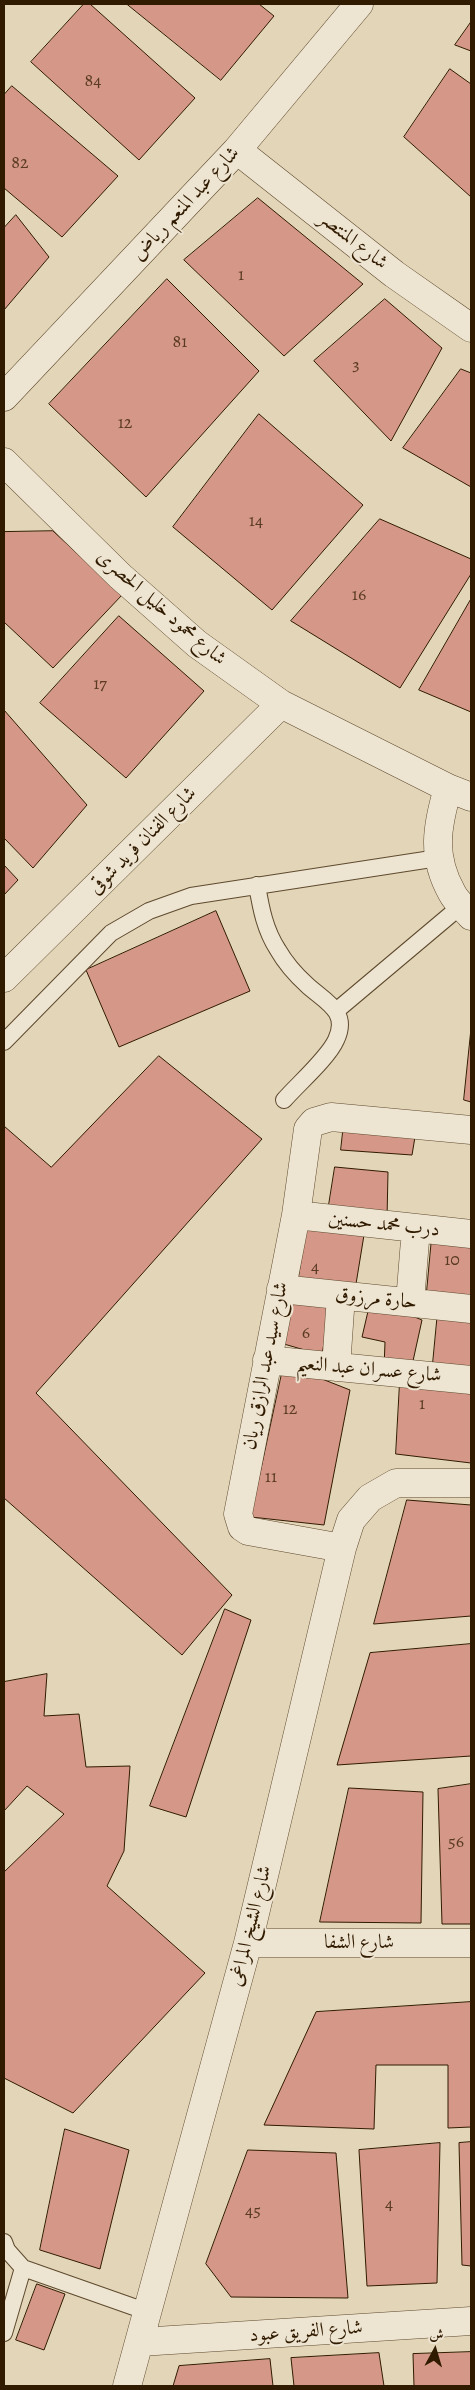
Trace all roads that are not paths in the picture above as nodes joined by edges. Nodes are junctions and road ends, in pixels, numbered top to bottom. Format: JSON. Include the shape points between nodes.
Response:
{"nodes":[{"id":1,"x":359,"y":4,"type":"edge"},
{"id":2,"x":237,"y":150,"type":"junction"},
{"id":3,"x":471,"y":328,"type":"edge"},
{"id":4,"x":4,"y":397,"type":"edge"},
{"id":5,"x":4,"y":462,"type":"edge"},
{"id":6,"x":281,"y":704,"type":"junction"},
{"id":7,"x":460,"y":793,"type":"edge"},
{"id":8,"x":438,"y":858,"type":"junction"},
{"id":9,"x":257,"y":886,"type":"junction"},
{"id":10,"x":467,"y":911,"type":"edge"},
{"id":11,"x":4,"y":978,"type":"edge"},
{"id":12,"x":336,"y":1011,"type":"junction"},
{"id":13,"x":4,"y":1042,"type":"edge"},
{"id":14,"x":284,"y":1100,"type":"dead end"},
{"id":15,"x":471,"y":1130,"type":"edge"},
{"id":16,"x":296,"y":1215,"type":"junction"},
{"id":17,"x":416,"y":1228,"type":"junction"},
{"id":18,"x":471,"y":1234,"type":"edge"},
{"id":19,"x":282,"y":1289,"type":"junction"},
{"id":20,"x":341,"y":1296,"type":"junction"},
{"id":21,"x":410,"y":1302,"type":"junction"},
{"id":22,"x":471,"y":1309,"type":"edge"},
{"id":23,"x":268,"y":1360,"type":"junction"},
{"id":24,"x":336,"y":1367,"type":"junction"},
{"id":25,"x":471,"y":1380,"type":"edge"},
{"id":26,"x":471,"y":1483,"type":"edge"},
{"id":27,"x":342,"y":1548,"type":"junction"},
{"id":28,"x":248,"y":1943,"type":"junction"},
{"id":29,"x":471,"y":1943,"type":"edge"},
{"id":30,"x":4,"y":2242,"type":"edge"},
{"id":31,"x":23,"y":2268,"type":"junction"},
{"id":32,"x":148,"y":2312,"type":"junction"},
{"id":33,"x":471,"y":2321,"type":"edge"},
{"id":34,"x":4,"y":2333,"type":"edge"},
{"id":35,"x":140,"y":2342,"type":"junction"},
{"id":36,"x":128,"y":2386,"type":"edge"}],
"edges":[{"from":1,"to":2,"type":"street","name":"شارع عبد المنعم رياض"},
{"from":2,"to":3,"type":"street","name":"شارع المنتصر","via":[[394,274]]},
{"from":2,"to":4,"type":"street","name":"شارع عبد المنعم رياض"},
{"from":5,"to":6,"type":"street","name":"شارع محمود خليل الحصرى","via":[[120,576],[197,644]]},
{"from":6,"to":7,"type":"street","name":"شارع محمود خليل الحصرى"},
{"from":6,"to":11,"type":"street","name":"شارع الفنان فريد شوقى"},
{"from":7,"to":8,"type":"street","via":[[438,823]]},
{"from":8,"to":9,"type":"lane"},
{"from":8,"to":10,"type":"street","via":[[452,893]]},
{"from":9,"to":12,"type":"lane","via":[[265,923],[278,950],[291,969]]},
{"from":9,"to":13,"type":"lane","via":[[191,896],[149,911],[111,933]]},
{"from":10,"to":12,"type":"lane"},
{"from":12,"to":14,"type":"lane","via":[[340,1030],[336,1039]]},
{"from":15,"to":16,"type":"street","name":"شارع سيد عبد الرازق ريان","via":[[331,1117],[314,1122],[308,1129]]},
{"from":16,"to":17,"type":"street","name":"درب محمد حسنين"},
{"from":16,"to":19,"type":"street","name":"شارع سيد عبد الرازق ريان"},
{"from":17,"to":18,"type":"street","name":"درب محمد حسنين"},
{"from":17,"to":21,"type":"street"},
{"from":19,"to":20,"type":"street","name":"حارة مرزوق"},
{"from":19,"to":23,"type":"street","name":"شارع سيد عبد الرازق ريان"},
{"from":20,"to":21,"type":"street","name":"حارة مرزوق"},
{"from":20,"to":24,"type":"street"},
{"from":21,"to":22,"type":"street","name":"حارة مرزوق"},
{"from":23,"to":24,"type":"street","name":"شارع عسران عبد النعيم"},
{"from":23,"to":27,"type":"street","name":"شارع سيد عبد الرازق ريان","via":[[239,1521],[248,1531]]},
{"from":24,"to":25,"type":"street","name":"شارع عسران عبد النعيم"},
{"from":26,"to":27,"type":"street","name":"شارع الشيخ المراغى","via":[[396,1483],[370,1498],[351,1520]]},
{"from":27,"to":28,"type":"street","name":"شارع الشيخ المراغى"},
{"from":28,"to":29,"type":"street","name":"شارع الشفا"},
{"from":28,"to":32,"type":"street","name":"شارع الشيخ المراغى"},
{"from":30,"to":31,"type":"lane"},
{"from":31,"to":32,"type":"lane"},
{"from":31,"to":34,"type":"lane"},
{"from":32,"to":35,"type":"street","name":"شارع الشيخ المراغى"},
{"from":33,"to":35,"type":"street","name":"شارع الفريق عبود"},
{"from":35,"to":36,"type":"street","name":"شارع الشيخ المراغى"}]}
